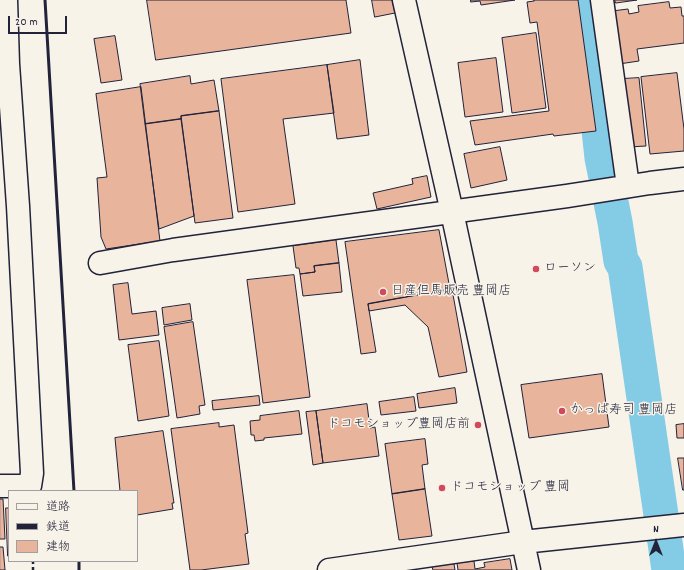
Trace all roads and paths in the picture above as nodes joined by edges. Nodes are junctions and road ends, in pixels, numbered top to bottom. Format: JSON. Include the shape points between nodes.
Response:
{"nodes":[{"id":1,"x":6,"y":0,"type":"edge"},
{"id":2,"x":404,"y":0,"type":"edge"},
{"id":3,"x":602,"y":0,"type":"edge"},
{"id":4,"x":4,"y":63,"type":"edge"},
{"id":5,"x":684,"y":179,"type":"edge"},
{"id":6,"x":628,"y":186,"type":"junction"},
{"id":7,"x":9,"y":206,"type":"edge"},
{"id":8,"x":452,"y":212,"type":"junction"},
{"id":9,"x":100,"y":263,"type":"dead end"},
{"id":10,"x":0,"y":486,"type":"edge"},
{"id":11,"x":684,"y":525,"type":"edge"},
{"id":12,"x":523,"y":542,"type":"junction"},
{"id":13,"x":329,"y":570,"type":"edge"},
{"id":14,"x":529,"y":570,"type":"edge"}],
"edges":[{"from":1,"to":4,"type":"street"},
{"from":2,"to":8,"type":"street"},
{"from":3,"to":6,"type":"street"},
{"from":4,"to":7,"type":"street"},
{"from":5,"to":6,"type":"street"},
{"from":6,"to":8,"type":"street"},
{"from":7,"to":10,"type":"street","via":[[32,473],[30,486]]},
{"from":8,"to":9,"type":"street","via":[[173,250]]},
{"from":8,"to":12,"type":"street"},
{"from":11,"to":12,"type":"street"},
{"from":12,"to":13,"type":"street"},
{"from":12,"to":14,"type":"street"}]}
